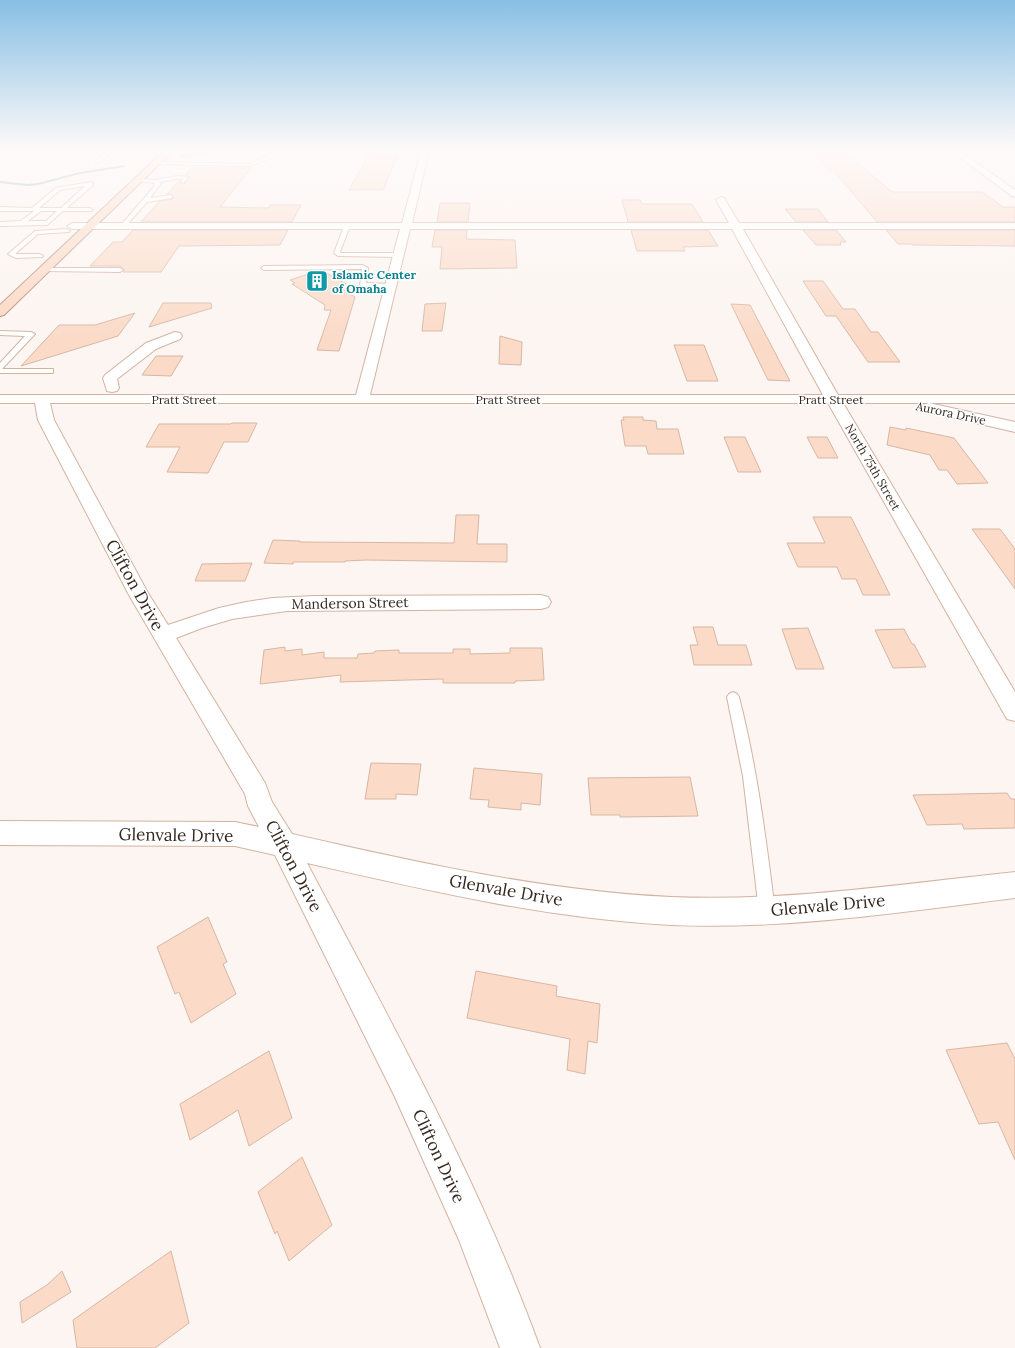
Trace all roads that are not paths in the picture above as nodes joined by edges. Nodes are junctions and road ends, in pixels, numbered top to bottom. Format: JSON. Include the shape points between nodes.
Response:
{"nodes":[{"id":1,"x":32,"y":214,"type":"edge"},
{"id":2,"x":58,"y":214,"type":"edge"},
{"id":3,"x":87,"y":214,"type":"edge"},
{"id":4,"x":104,"y":214,"type":"edge"},
{"id":5,"x":134,"y":214,"type":"edge"},
{"id":6,"x":410,"y":214,"type":"edge"},
{"id":7,"x":728,"y":214,"type":"edge"},
{"id":8,"x":22,"y":223,"type":"junction"},
{"id":9,"x":0,"y":224,"type":"edge"},
{"id":10,"x":91,"y":226,"type":"junction"},
{"id":11,"x":123,"y":226,"type":"junction"},
{"id":12,"x":347,"y":226,"type":"junction"},
{"id":13,"x":407,"y":226,"type":"junction"},
{"id":14,"x":734,"y":226,"type":"junction"},
{"id":15,"x":1015,"y":226,"type":"edge"},
{"id":16,"x":70,"y":229,"type":"junction"},
{"id":17,"x":56,"y":241,"type":"dead end"},
{"id":18,"x":42,"y":253,"type":"joint"},
{"id":19,"x":400,"y":256,"type":"junction"},
{"id":20,"x":28,"y":266,"type":"dead end"},
{"id":21,"x":264,"y":268,"type":"dead end"},
{"id":22,"x":45,"y":270,"type":"junction"},
{"id":23,"x":120,"y":270,"type":"dead end"},
{"id":24,"x":392,"y":286,"type":"junction"},
{"id":25,"x":0,"y":312,"type":"edge"},
{"id":26,"x":0,"y":334,"type":"edge"},
{"id":27,"x":175,"y":336,"type":"dead end"},
{"id":28,"x":0,"y":367,"type":"edge"},
{"id":29,"x":0,"y":371,"type":"edge"},
{"id":30,"x":50,"y":371,"type":"dead end"},
{"id":31,"x":0,"y":399,"type":"edge"},
{"id":32,"x":42,"y":399,"type":"junction"},
{"id":33,"x":101,"y":399,"type":"junction"},
{"id":34,"x":362,"y":399,"type":"junction"},
{"id":35,"x":834,"y":399,"type":"junction"},
{"id":36,"x":887,"y":399,"type":"junction"},
{"id":37,"x":1015,"y":399,"type":"edge"},
{"id":38,"x":1015,"y":427,"type":"edge"},
{"id":39,"x":541,"y":602,"type":"dead end"},
{"id":40,"x":163,"y":635,"type":"junction"},
{"id":41,"x":733,"y":697,"type":"dead end"},
{"id":42,"x":1015,"y":712,"type":"edge"},
{"id":43,"x":0,"y":833,"type":"edge"},
{"id":44,"x":284,"y":846,"type":"junction"},
{"id":45,"x":1015,"y":885,"type":"edge"},
{"id":46,"x":767,"y":911,"type":"junction"},
{"id":47,"x":520,"y":1348,"type":"edge"}],
"edges":[{"from":1,"to":8,"type":"lane"},
{"from":2,"to":8,"type":"lane","via":[[48,223]]},
{"from":3,"to":16,"type":"main road"},
{"from":4,"to":10,"type":"main road"},
{"from":5,"to":11,"type":"lane"},
{"from":6,"to":13,"type":"street"},
{"from":7,"to":14,"type":"street","name":"North 75th Street"},
{"from":8,"to":9,"type":"lane"},
{"from":10,"to":11,"type":"street"},
{"from":10,"to":16,"type":"street"},
{"from":10,"to":22,"type":"main road"},
{"from":11,"to":12,"type":"street"},
{"from":12,"to":13,"type":"street"},
{"from":12,"to":19,"type":"lane","via":[[337,253],[340,255]]},
{"from":13,"to":14,"type":"street"},
{"from":13,"to":19,"type":"street"},
{"from":14,"to":15,"type":"street"},
{"from":14,"to":35,"type":"street","name":"North 75th Street"},
{"from":16,"to":17,"type":"main road"},
{"from":16,"to":18,"type":"lane","via":[[37,232],[11,254],[16,256]]},
{"from":18,"to":20,"type":"main road"},
{"from":19,"to":24,"type":"street"},
{"from":21,"to":24,"type":"lane","via":[[363,267],[365,268],[362,285]]},
{"from":22,"to":23,"type":"lane"},
{"from":22,"to":25,"type":"main road"},
{"from":24,"to":34,"type":"street"},
{"from":26,"to":28,"type":"lane","via":[[31,334]]},
{"from":27,"to":33,"type":"street","via":[[150,346],[133,359],[124,368],[128,373],[125,379]]},
{"from":29,"to":30,"type":"lane"},
{"from":31,"to":32,"type":"street","name":"Pratt Street"},
{"from":32,"to":33,"type":"street","name":"Pratt Street"},
{"from":32,"to":40,"type":"street","name":"Clifton Drive","via":[[46,420]]},
{"from":33,"to":34,"type":"street","name":"Pratt Street"},
{"from":34,"to":35,"type":"street","name":"Pratt Street"},
{"from":35,"to":36,"type":"street","name":"Pratt Street"},
{"from":35,"to":42,"type":"street","name":"North 75th Street"},
{"from":36,"to":37,"type":"street","name":"Pratt Street"},
{"from":36,"to":38,"type":"street","name":"Aurora Drive"},
{"from":39,"to":40,"type":"street","name":"Manderson Street","via":[[281,604],[206,618]]},
{"from":40,"to":44,"type":"street","name":"Clifton Drive","via":[[256,791],[261,806]]},
{"from":41,"to":46,"type":"lane","via":[[756,822]]},
{"from":43,"to":44,"type":"street","name":"Glenvale Drive","via":[[235,834]]},
{"from":44,"to":46,"type":"street","name":"Glenvale Drive","via":[[409,873],[596,905],[671,911]]},
{"from":44,"to":47,"type":"street","name":"Clifton Drive","via":[[406,1084],[474,1232]]},
{"from":45,"to":46,"type":"street","name":"Glenvale Drive"}]}
